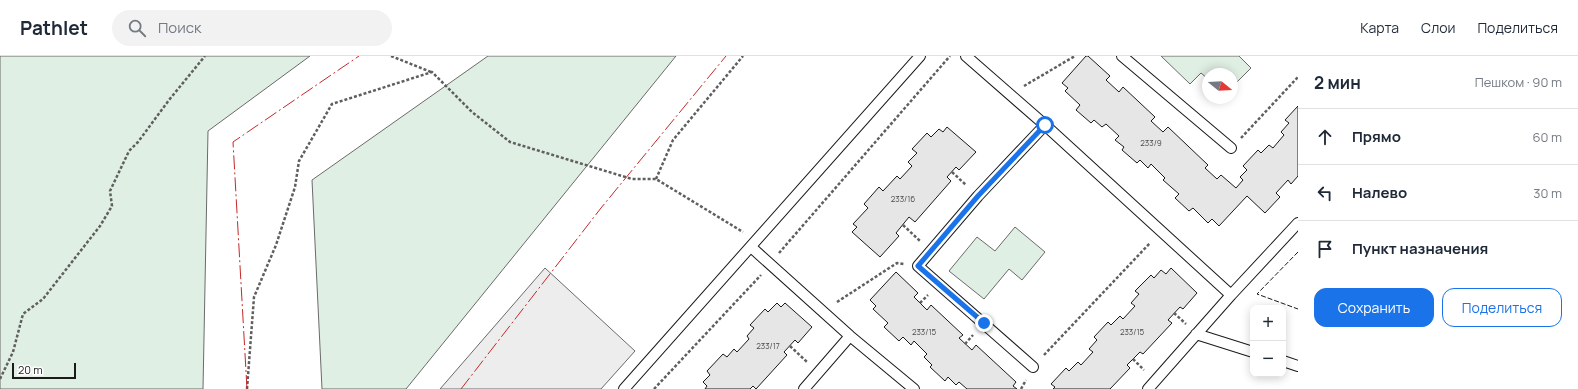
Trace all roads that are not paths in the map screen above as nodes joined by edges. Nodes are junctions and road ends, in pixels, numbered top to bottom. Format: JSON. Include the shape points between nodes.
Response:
{"nodes":[{"id":1,"x":920,"y":56,"type":"edge"},
{"id":2,"x":966,"y":56,"type":"edge"},
{"id":3,"x":1122,"y":56,"type":"edge"},
{"id":4,"x":1045,"y":125,"type":"junction"},
{"id":5,"x":1231,"y":148,"type":"road end"},
{"id":6,"x":1298,"y":223,"type":"edge"},
{"id":7,"x":754,"y":244,"type":"junction"},
{"id":8,"x":1231,"y":295,"type":"junction"},
{"id":9,"x":1196,"y":334,"type":"junction"},
{"id":10,"x":850,"y":336,"type":"junction"},
{"id":11,"x":1250,"y":351,"type":"edge"},
{"id":12,"x":1286,"y":362,"type":"edge"},
{"id":13,"x":1298,"y":366,"type":"edge"},
{"id":14,"x":1033,"y":367,"type":"road end"},
{"id":15,"x":624,"y":389,"type":"edge"},
{"id":16,"x":804,"y":389,"type":"edge"},
{"id":17,"x":914,"y":389,"type":"edge"},
{"id":18,"x":1148,"y":389,"type":"edge"}],
"edges":[{"from":1,"to":7,"type":"lane"},
{"from":2,"to":4,"type":"lane"},
{"from":3,"to":5,"type":"lane"},
{"from":4,"to":8,"type":"lane"},
{"from":4,"to":14,"type":"lane","via":[[978,196],[918,266]]},
{"from":6,"to":8,"type":"lane"},
{"from":7,"to":10,"type":"lane","via":[[770,264]]},
{"from":7,"to":15,"type":"lane"},
{"from":8,"to":9,"type":"lane"},
{"from":9,"to":11,"type":"lane"},
{"from":9,"to":18,"type":"lane"},
{"from":10,"to":16,"type":"lane"},
{"from":10,"to":17,"type":"lane"},
{"from":12,"to":13,"type":"lane"}]}
